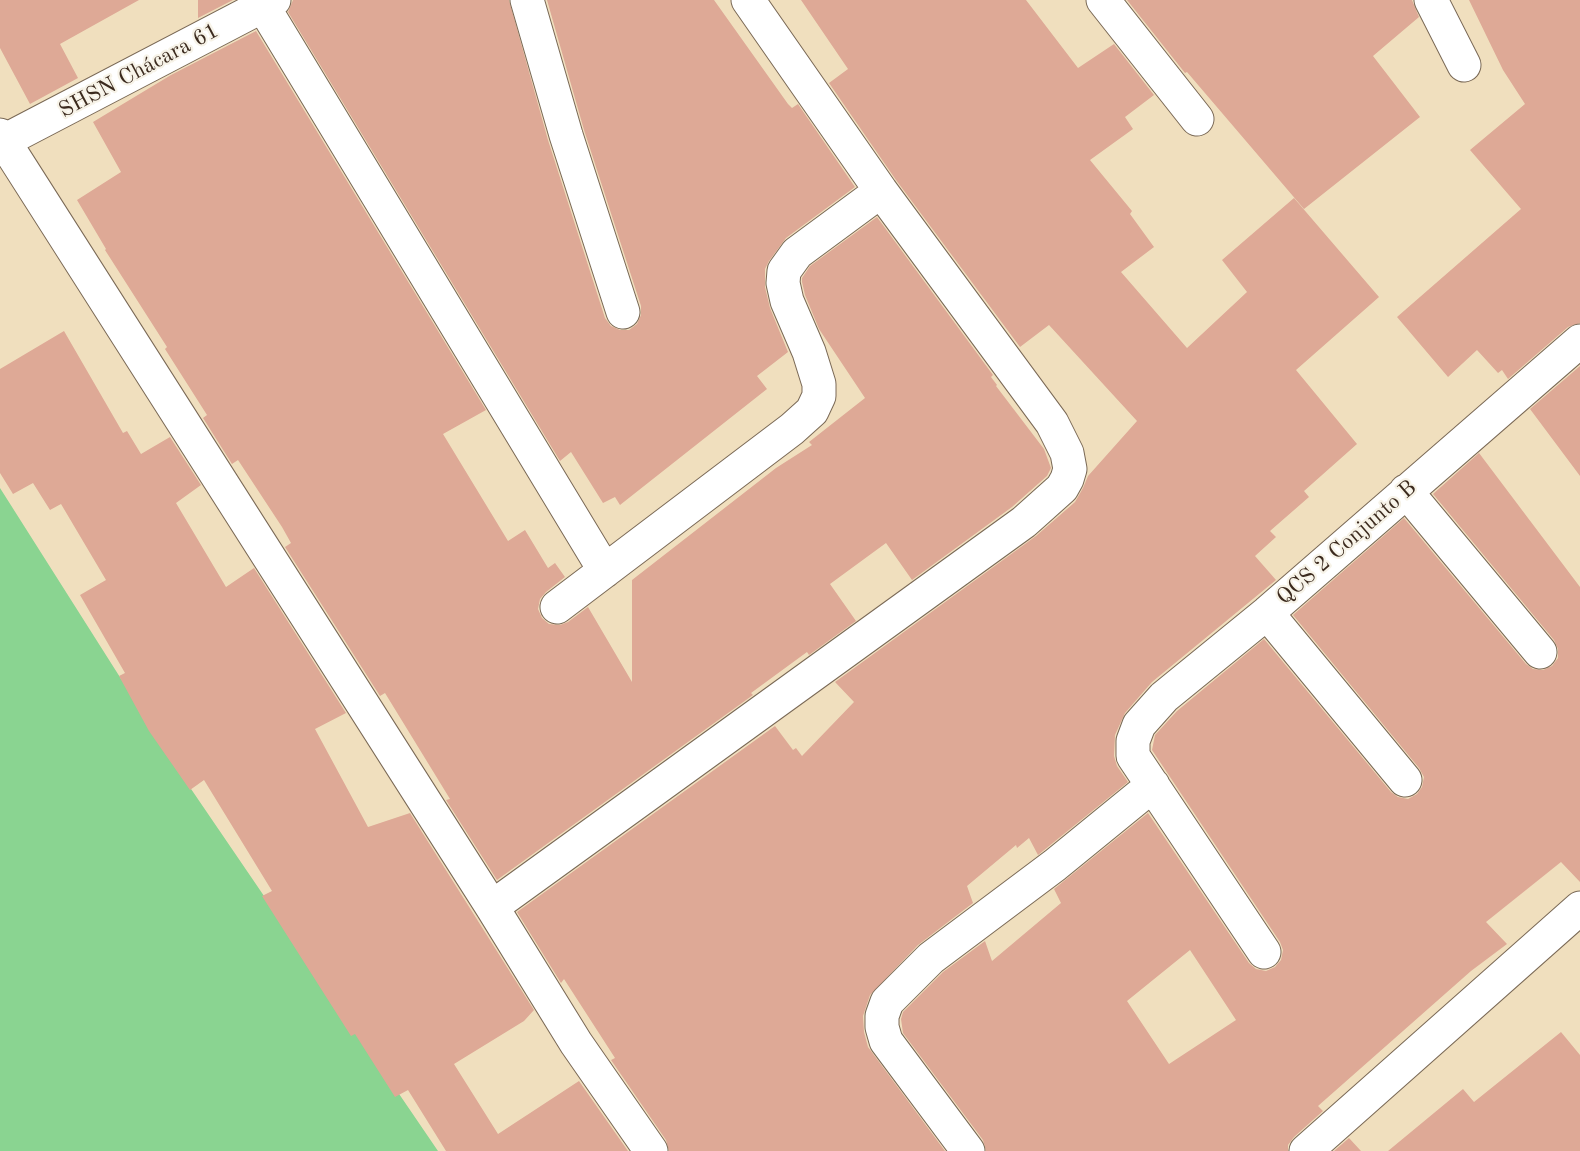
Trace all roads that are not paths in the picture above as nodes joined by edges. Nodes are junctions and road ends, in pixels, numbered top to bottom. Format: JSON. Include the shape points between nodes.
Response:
{"nodes":[{"id":1,"x":527,"y":0,"type":"edge"},
{"id":2,"x":748,"y":0,"type":"edge"},
{"id":3,"x":1103,"y":0,"type":"edge"},
{"id":4,"x":1431,"y":0,"type":"edge"},
{"id":5,"x":268,"y":3,"type":"edge"},
{"id":6,"x":1464,"y":65,"type":"dead end"},
{"id":7,"x":1197,"y":119,"type":"dead end"},
{"id":8,"x":2,"y":138,"type":"edge"},
{"id":9,"x":881,"y":191,"type":"junction"},
{"id":10,"x":624,"y":312,"type":"dead end"},
{"id":11,"x":1580,"y":341,"type":"edge"},
{"id":12,"x":1406,"y":491,"type":"junction"},
{"id":13,"x":605,"y":572,"type":"junction"},
{"id":14,"x":557,"y":607,"type":"dead end"},
{"id":15,"x":1267,"y":613,"type":"junction"},
{"id":16,"x":1540,"y":652,"type":"dead end"},
{"id":17,"x":1405,"y":780,"type":"dead end"},
{"id":18,"x":1153,"y":785,"type":"junction"},
{"id":19,"x":492,"y":907,"type":"junction"},
{"id":20,"x":1580,"y":908,"type":"edge"},
{"id":21,"x":1264,"y":952,"type":"dead end"},
{"id":22,"x":651,"y":1151,"type":"edge"},
{"id":23,"x":968,"y":1151,"type":"edge"},
{"id":24,"x":1306,"y":1151,"type":"edge"}],
"edges":[{"from":1,"to":10,"type":"street"},
{"from":2,"to":9,"type":"street"},
{"from":3,"to":7,"type":"street"},
{"from":4,"to":6,"type":"street"},
{"from":5,"to":8,"type":"street","name":"SHSN Chácara 61"},
{"from":5,"to":13,"type":"street"},
{"from":8,"to":19,"type":"street"},
{"from":9,"to":13,"type":"street","via":[[797,253],[784,272],[787,301],[819,384],[819,396],[812,411]]},
{"from":9,"to":19,"type":"street","via":[[1061,437],[1070,469],[1062,488],[1024,522]]},
{"from":11,"to":12,"type":"street","name":"QCS 2 Conjunto B"},
{"from":12,"to":15,"type":"street","name":"QCS 2 Conjunto B"},
{"from":12,"to":16,"type":"street"},
{"from":13,"to":14,"type":"street"},
{"from":15,"to":17,"type":"street"},
{"from":15,"to":18,"type":"street","name":"QCS 2 Conjunto B","via":[[1164,697],[1139,725],[1133,756]]},
{"from":18,"to":21,"type":"street"},
{"from":18,"to":23,"type":"street","via":[[931,958],[887,1002],[882,1016],[886,1041]]},
{"from":19,"to":22,"type":"street","via":[[576,1043]]},
{"from":20,"to":24,"type":"street"}]}
